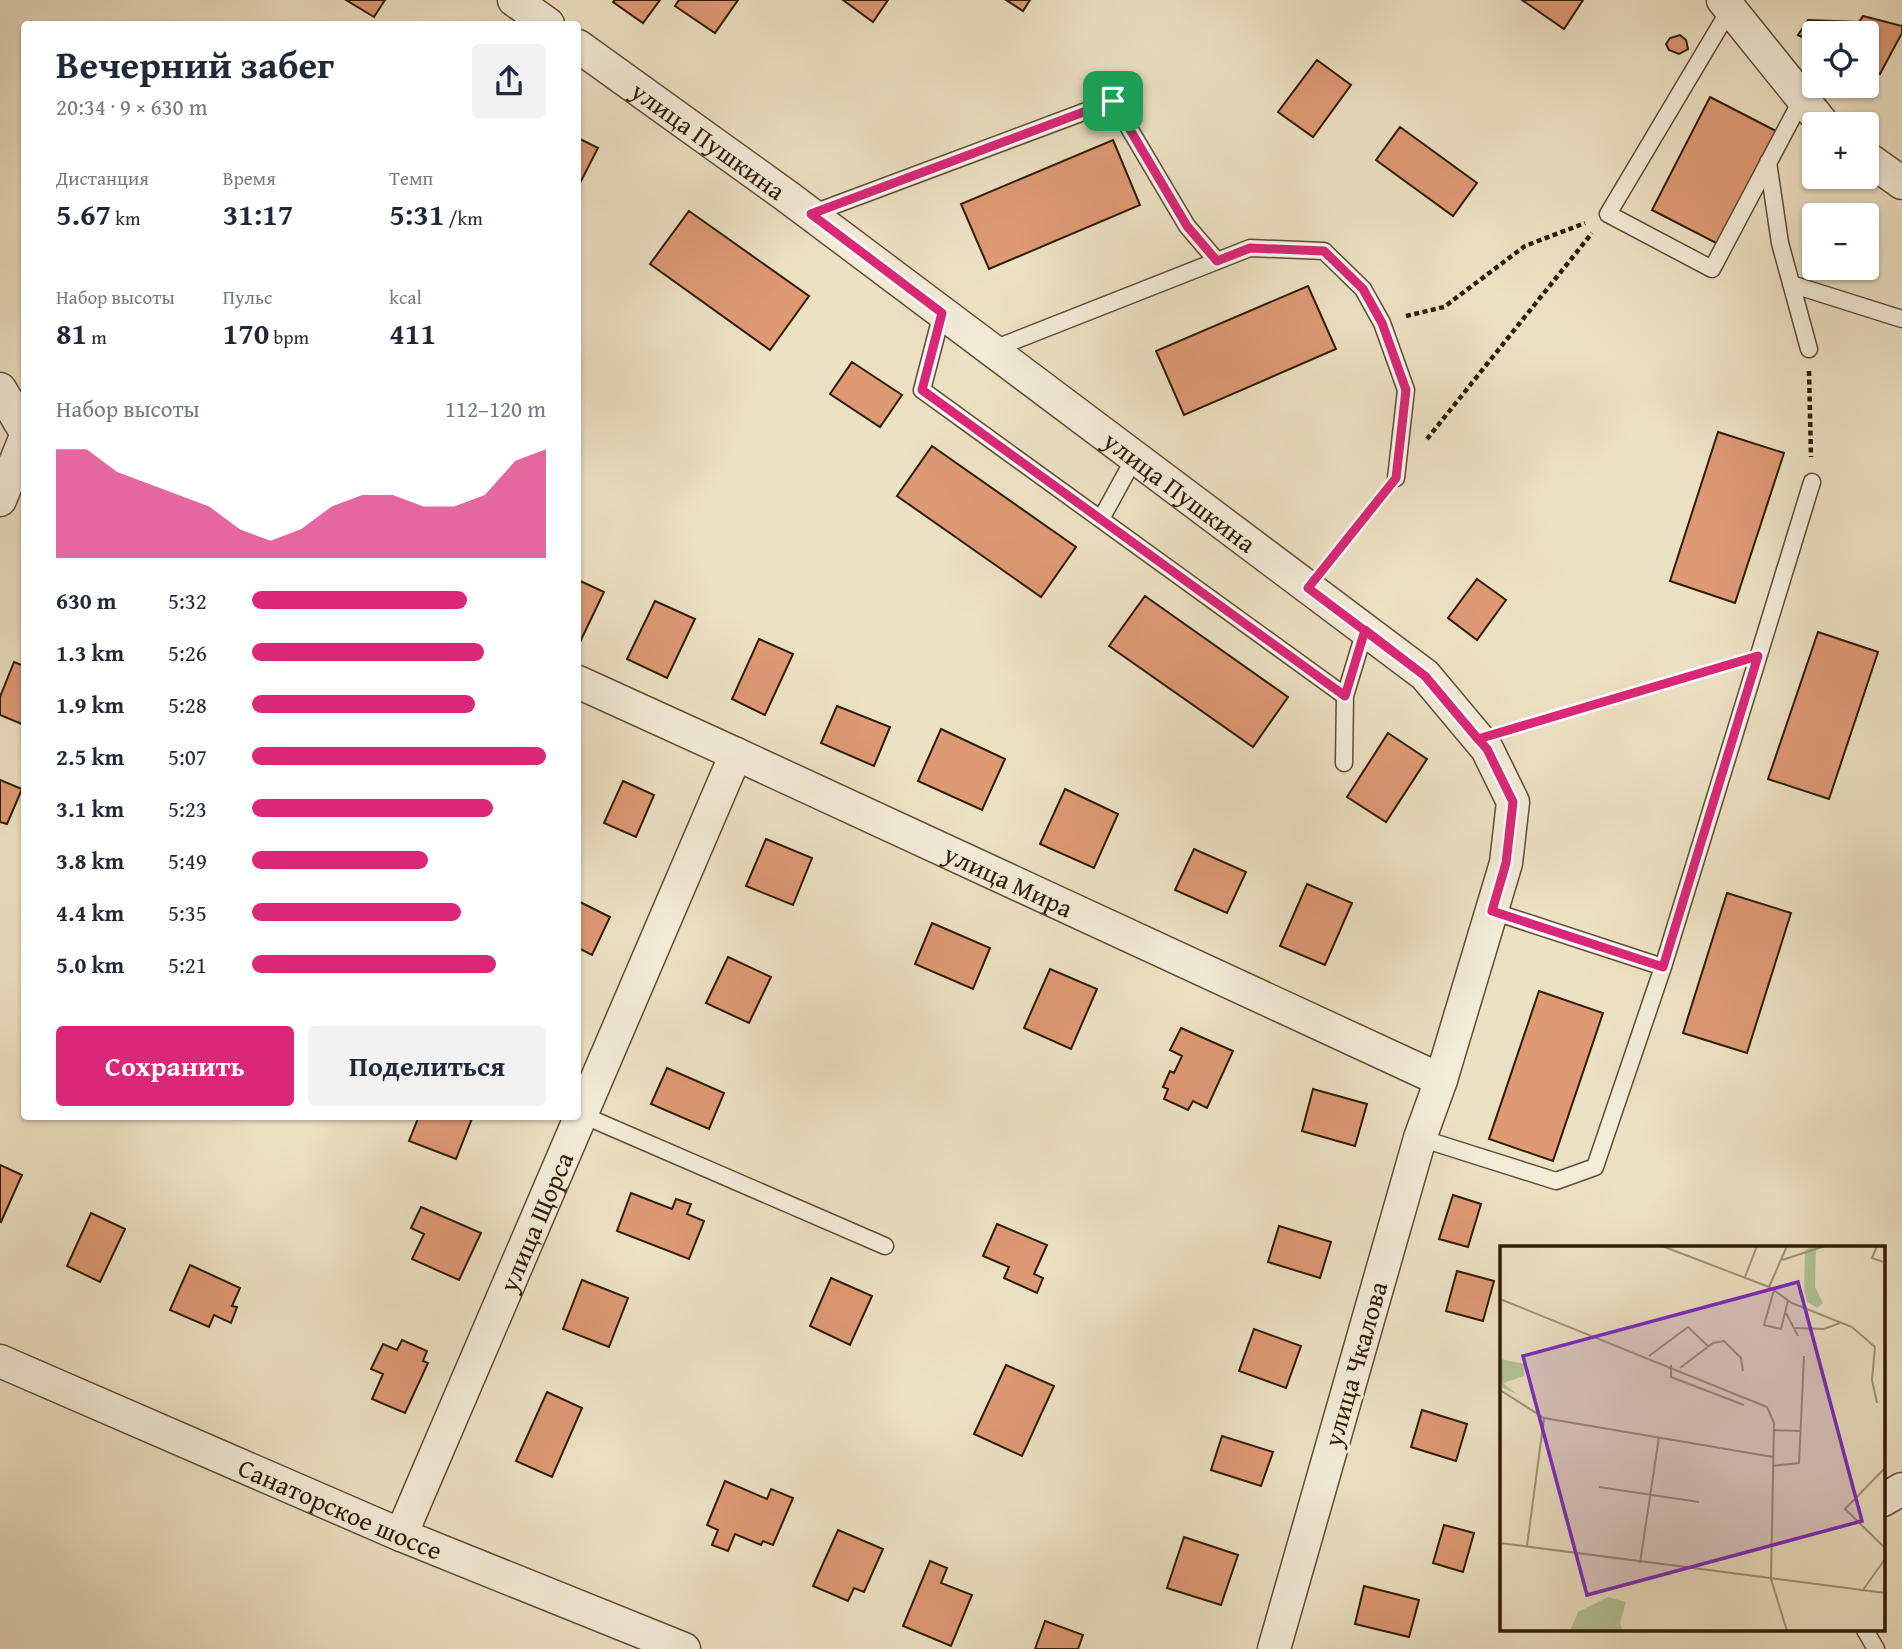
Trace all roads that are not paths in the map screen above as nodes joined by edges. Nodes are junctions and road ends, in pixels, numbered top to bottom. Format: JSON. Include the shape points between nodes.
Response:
{"nodes":[{"id":1,"x":514,"y":0,"type":"edge"},
{"id":2,"x":1726,"y":5,"type":"edge"},
{"id":3,"x":544,"y":21,"type":"edge"},
{"id":4,"x":581,"y":48,"type":"edge"},
{"id":5,"x":1802,"y":99,"type":"junction"},
{"id":6,"x":1813,"y":112,"type":"edge"},
{"id":7,"x":1768,"y":162,"type":"junction"},
{"id":8,"x":1879,"y":167,"type":"edge"},
{"id":9,"x":1902,"y":183,"type":"edge"},
{"id":10,"x":811,"y":214,"type":"junction"},
{"id":11,"x":1217,"y":261,"type":"junction"},
{"id":12,"x":1791,"y":284,"type":"junction"},
{"id":13,"x":942,"y":313,"type":"junction"},
{"id":14,"x":1902,"y":319,"type":"edge"},
{"id":15,"x":1809,"y":349,"type":"road end"},
{"id":16,"x":991,"y":350,"type":"junction"},
{"id":17,"x":0,"y":389,"type":"edge"},
{"id":18,"x":21,"y":424,"type":"edge"},
{"id":19,"x":21,"y":448,"type":"edge"},
{"id":20,"x":1135,"y":457,"type":"junction"},
{"id":21,"x":1396,"y":478,"type":"road end"},
{"id":22,"x":1812,"y":482,"type":"road end"},
{"id":23,"x":0,"y":500,"type":"edge"},
{"id":24,"x":1101,"y":519,"type":"junction"},
{"id":25,"x":1365,"y":630,"type":"junction"},
{"id":26,"x":581,"y":683,"type":"edge"},
{"id":27,"x":1345,"y":696,"type":"junction"},
{"id":28,"x":736,"y":754,"type":"junction"},
{"id":29,"x":1344,"y":763,"type":"dead end"},
{"id":30,"x":1492,"y":911,"type":"junction"},
{"id":31,"x":1663,"y":967,"type":"junction"},
{"id":32,"x":1441,"y":1080,"type":"junction"},
{"id":33,"x":581,"y":1108,"type":"edge"},
{"id":34,"x":581,"y":1114,"type":"edge"},
{"id":35,"x":576,"y":1120,"type":"edge"},
{"id":36,"x":1420,"y":1138,"type":"junction"},
{"id":37,"x":884,"y":1246,"type":"dead end"},
{"id":38,"x":0,"y":1361,"type":"edge"},
{"id":39,"x":1902,"y":1489,"type":"edge"},
{"id":40,"x":1884,"y":1499,"type":"edge"},
{"id":41,"x":401,"y":1535,"type":"junction"},
{"id":42,"x":1866,"y":1632,"type":"edge"},
{"id":43,"x":684,"y":1649,"type":"edge"},
{"id":44,"x":1274,"y":1649,"type":"edge"},
{"id":45,"x":1876,"y":1649,"type":"edge"}],
"edges":[{"from":1,"to":3,"type":"street"},
{"from":2,"to":5,"type":"street"},
{"from":2,"to":7,"type":"lane","via":[[1608,214],[1712,269]]},
{"from":4,"to":10,"type":"street","name":"улица Пушкина"},
{"from":5,"to":6,"type":"street"},
{"from":5,"to":7,"type":"lane"},
{"from":7,"to":12,"type":"lane"},
{"from":8,"to":9,"type":"street"},
{"from":10,"to":11,"type":"lane","via":[[1113,101],[1187,226]]},
{"from":10,"to":13,"type":"street","name":"улица Пушкина"},
{"from":11,"to":16,"type":"lane"},
{"from":11,"to":21,"type":"lane","via":[[1250,248],[1324,251],[1363,289],[1382,323],[1406,390]]},
{"from":12,"to":14,"type":"lane"},
{"from":12,"to":15,"type":"lane"},
{"from":13,"to":16,"type":"street","name":"улица Пушкина"},
{"from":13,"to":24,"type":"lane","via":[[922,390]]},
{"from":16,"to":20,"type":"street","name":"улица Пушкина"},
{"from":17,"to":18,"type":"street"},
{"from":19,"to":23,"type":"street"},
{"from":20,"to":24,"type":"lane"},
{"from":20,"to":25,"type":"street","name":"улица Пушкина"},
{"from":22,"to":31,"type":"lane"},
{"from":24,"to":27,"type":"lane"},
{"from":25,"to":27,"type":"lane"},
{"from":25,"to":30,"type":"street","name":"улица Пушкина","via":[[1425,676],[1487,749],[1513,802],[1506,863]]},
{"from":26,"to":28,"type":"street","name":"улица Мира"},
{"from":27,"to":29,"type":"lane"},
{"from":28,"to":32,"type":"street","name":"улица Мира"},
{"from":28,"to":33,"type":"street","name":"улица Щорса"},
{"from":30,"to":31,"type":"lane"},
{"from":30,"to":32,"type":"street","name":"улица Пушкина"},
{"from":31,"to":36,"type":"lane","via":[[1595,1167],[1556,1181]]},
{"from":32,"to":36,"type":"street","name":"улица Чкалова"},
{"from":34,"to":37,"type":"lane"},
{"from":35,"to":41,"type":"street","name":"улица Щорса"},
{"from":36,"to":44,"type":"street","name":"улица Чкалова"},
{"from":38,"to":41,"type":"street","name":"Санаторское шоссе"},
{"from":39,"to":40,"type":"street"},
{"from":41,"to":43,"type":"street","name":"Санаторское шоссе"},
{"from":42,"to":45,"type":"lane"}]}
